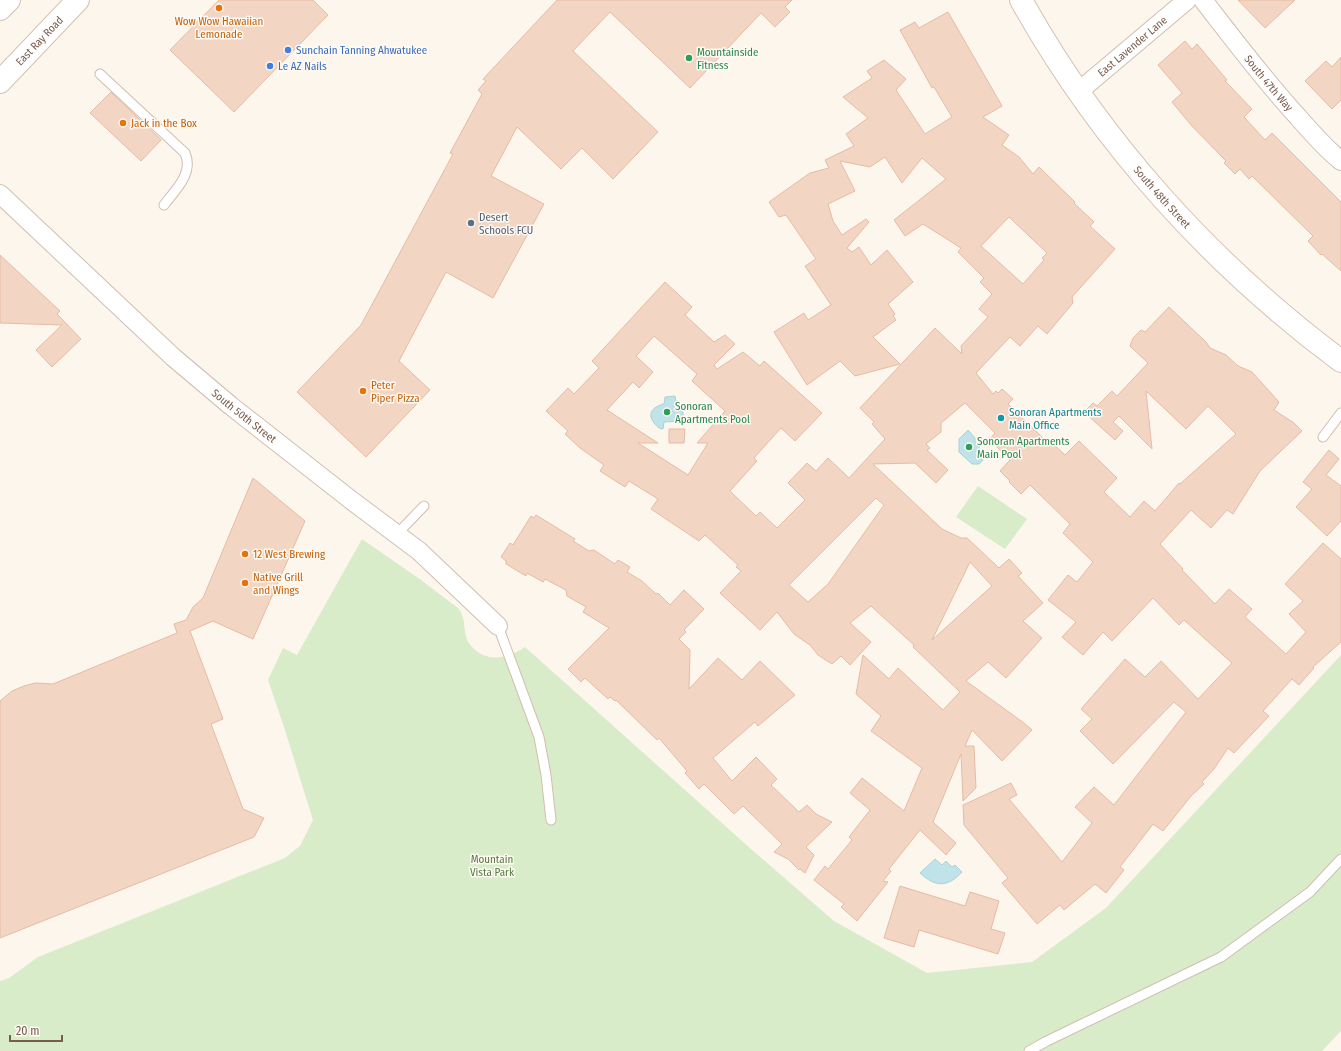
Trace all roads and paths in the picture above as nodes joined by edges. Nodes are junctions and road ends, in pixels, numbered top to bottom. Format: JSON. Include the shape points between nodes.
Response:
{"nodes":[{"id":1,"x":9,"y":0,"type":"edge"},
{"id":2,"x":78,"y":0,"type":"edge"},
{"id":3,"x":1021,"y":0,"type":"edge"},
{"id":4,"x":1187,"y":0,"type":"edge"},
{"id":5,"x":1203,"y":0,"type":"edge"},
{"id":6,"x":0,"y":9,"type":"edge"},
{"id":7,"x":100,"y":74,"type":"dead end"},
{"id":8,"x":0,"y":82,"type":"edge"},
{"id":9,"x":1078,"y":92,"type":"junction"},
{"id":10,"x":1341,"y":161,"type":"edge"},
{"id":11,"x":0,"y":194,"type":"edge"},
{"id":12,"x":164,"y":205,"type":"dead end"},
{"id":13,"x":1341,"y":361,"type":"edge"},
{"id":14,"x":1341,"y":413,"type":"edge"},
{"id":15,"x":1323,"y":437,"type":"dead end"},
{"id":16,"x":424,"y":506,"type":"dead end"},
{"id":17,"x":397,"y":534,"type":"junction"},
{"id":18,"x":498,"y":626,"type":"joint"},
{"id":19,"x":551,"y":820,"type":"dead end"},
{"id":20,"x":1341,"y":859,"type":"edge"},
{"id":21,"x":1029,"y":1051,"type":"edge"}],
"edges":[{"from":1,"to":6,"type":"main road"},
{"from":2,"to":8,"type":"main road","name":"East Ray Road"},
{"from":3,"to":9,"type":"main road","name":"South 48th Street"},
{"from":4,"to":9,"type":"street","name":"East Lavender Lane"},
{"from":5,"to":10,"type":"street","name":"South 47th Way","via":[[1290,109]]},
{"from":7,"to":12,"type":"lane","via":[[185,153],[188,160],[187,174]]},
{"from":9,"to":13,"type":"main road","name":"South 48th Street","via":[[1113,138],[1199,237],[1265,301]]},
{"from":11,"to":17,"type":"street","name":"South 50th Street","via":[[172,357],[231,406]]},
{"from":14,"to":15,"type":"lane"},
{"from":16,"to":17,"type":"lane"},
{"from":17,"to":18,"type":"street","name":"South 50th Street"},
{"from":18,"to":19,"type":"lane","via":[[540,737]]},
{"from":20,"to":21,"type":"lane","via":[[1310,892],[1221,958]]}]}
